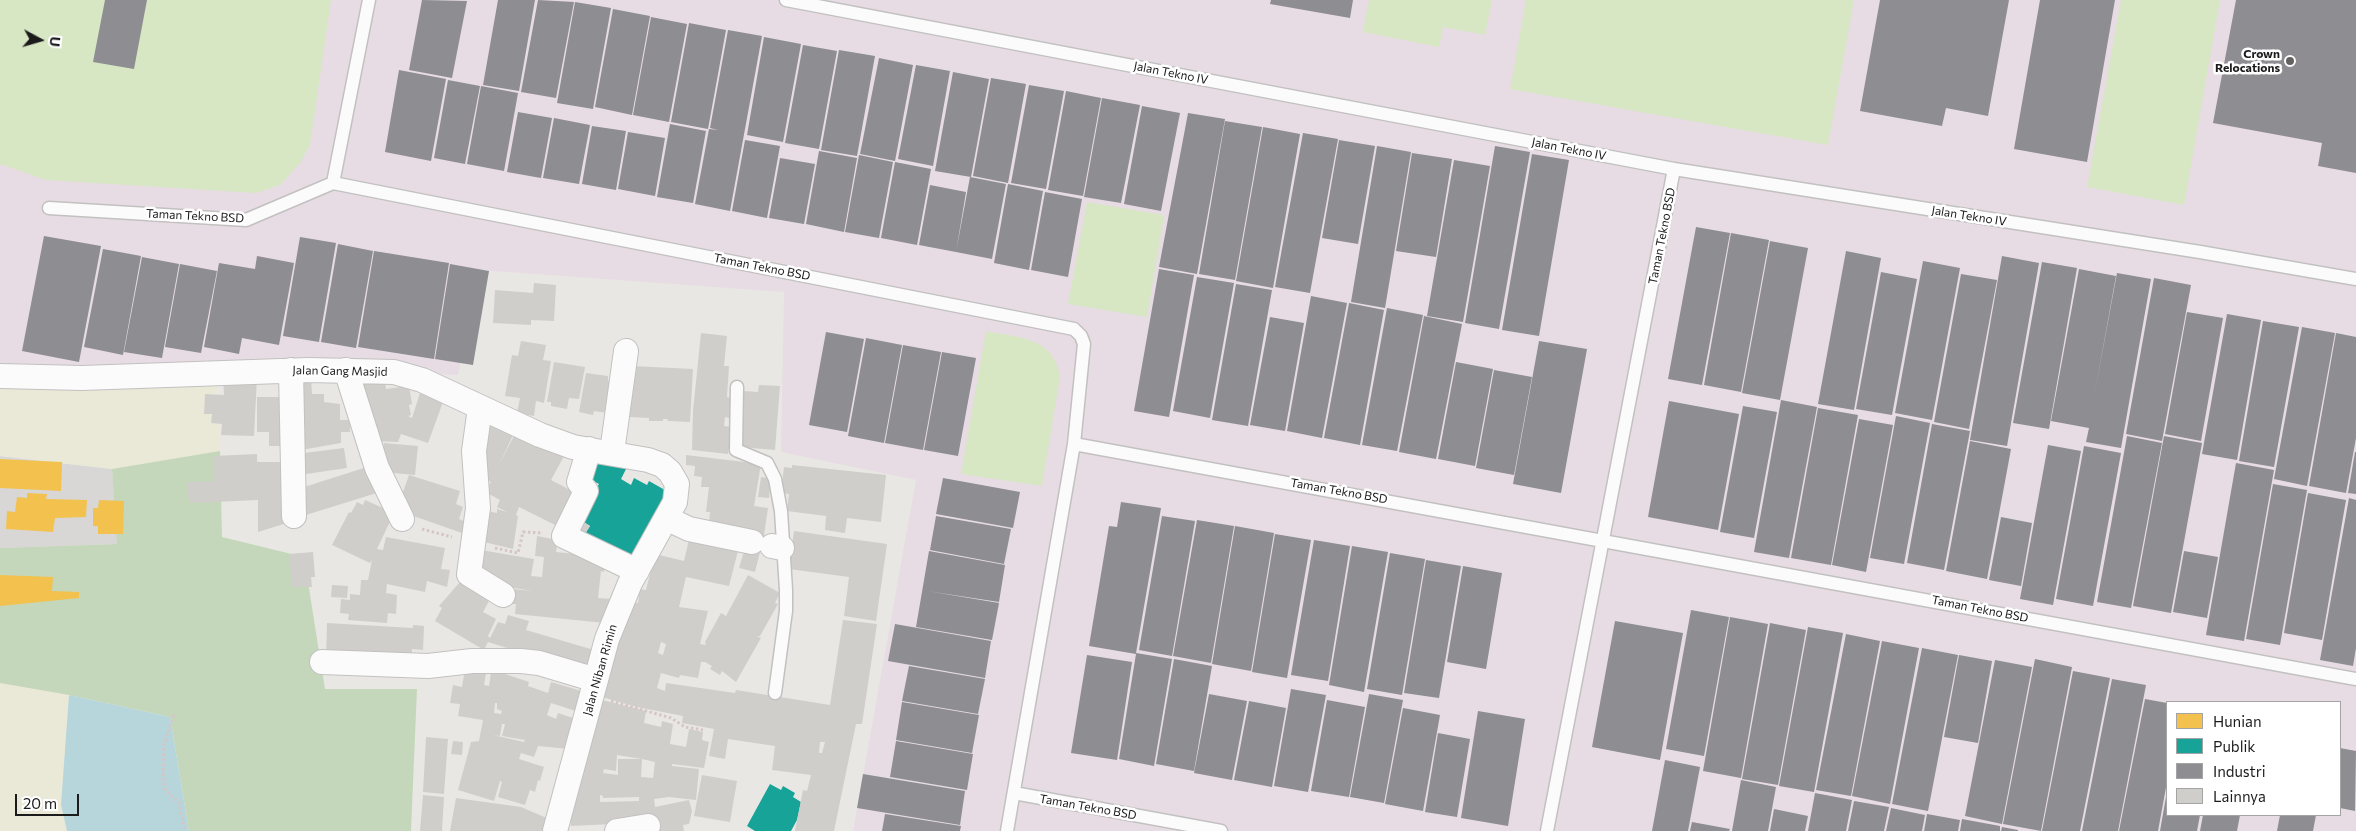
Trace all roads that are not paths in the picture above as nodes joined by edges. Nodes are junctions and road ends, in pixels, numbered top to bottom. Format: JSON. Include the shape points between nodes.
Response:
{"nodes":[{"id":1,"x":370,"y":0,"type":"edge"},
{"id":2,"x":786,"y":0,"type":"edge"},
{"id":3,"x":1674,"y":169,"type":"junction"},
{"id":4,"x":333,"y":183,"type":"junction"},
{"id":5,"x":50,"y":208,"type":"dead end"},
{"id":6,"x":2356,"y":279,"type":"edge"},
{"id":7,"x":626,"y":351,"type":"dead end"},
{"id":8,"x":291,"y":370,"type":"junction"},
{"id":9,"x":346,"y":370,"type":"junction"},
{"id":10,"x":0,"y":376,"type":"edge"},
{"id":11,"x":737,"y":387,"type":"dead end"},
{"id":12,"x":480,"y":408,"type":"junction"},
{"id":13,"x":1074,"y":444,"type":"junction"},
{"id":14,"x":589,"y":449,"type":"junction"},
{"id":15,"x":612,"y":452,"type":"junction"},
{"id":16,"x":294,"y":516,"type":"dead end"},
{"id":17,"x":402,"y":519,"type":"road end"},
{"id":18,"x":668,"y":519,"type":"junction"},
{"id":19,"x":1604,"y":539,"type":"junction"},
{"id":20,"x":769,"y":545,"type":"junction"},
{"id":21,"x":637,"y":572,"type":"junction"},
{"id":22,"x":503,"y":595,"type":"dead end"},
{"id":23,"x":322,"y":662,"type":"dead end"},
{"id":24,"x":2356,"y":679,"type":"edge"},
{"id":25,"x":594,"y":688,"type":"junction"},
{"id":26,"x":775,"y":693,"type":"dead end"},
{"id":27,"x":1014,"y":793,"type":"junction"},
{"id":28,"x":648,"y":826,"type":"dead end"},
{"id":29,"x":555,"y":831,"type":"edge"},
{"id":30,"x":617,"y":831,"type":"edge"},
{"id":31,"x":1007,"y":831,"type":"edge"},
{"id":32,"x":1221,"y":831,"type":"edge"},
{"id":33,"x":1548,"y":831,"type":"edge"}],
"edges":[{"from":1,"to":4,"type":"lane"},
{"from":2,"to":3,"type":"lane","name":"Jalan Tekno IV"},
{"from":3,"to":6,"type":"lane","name":"Jalan Tekno IV"},
{"from":3,"to":19,"type":"lane","name":"Taman Tekno BSD"},
{"from":4,"to":5,"type":"lane","name":"Taman Tekno BSD","via":[[246,220]]},
{"from":4,"to":13,"type":"lane","name":"Taman Tekno BSD","via":[[1074,329],[1084,344]]},
{"from":7,"to":15,"type":"street"},
{"from":8,"to":9,"type":"street","name":"Jalan Gang Masjid"},
{"from":8,"to":10,"type":"street","name":"Jalan Gang Masjid","via":[[82,378]]},
{"from":8,"to":16,"type":"street"},
{"from":9,"to":12,"type":"street","name":"Jalan Gang Masjid","via":[[403,374]]},
{"from":9,"to":17,"type":"street","via":[[378,468]]},
{"from":11,"to":20,"type":"lane","via":[[736,450],[764,460],[775,480],[781,511]]},
{"from":12,"to":14,"type":"street","name":"Jalan Gang Masjid","via":[[566,445]]},
{"from":12,"to":22,"type":"street","via":[[474,452],[478,508],[468,574]]},
{"from":13,"to":19,"type":"lane","name":"Taman Tekno BSD"},
{"from":13,"to":27,"type":"lane","name":"Taman Tekno BSD"},
{"from":14,"to":15,"type":"street","name":"Jalan Gang Masjid"},
{"from":14,"to":21,"type":"street","via":[[579,482],[586,491],[564,536]]},
{"from":15,"to":18,"type":"street","name":"Jalan Gang Masjid","via":[[656,462],[673,476],[677,496]]},
{"from":18,"to":20,"type":"street","via":[[688,529]]},
{"from":18,"to":21,"type":"street","name":"Jalan Niban Rimin"},
{"from":19,"to":24,"type":"lane","name":"Taman Tekno BSD"},
{"from":19,"to":33,"type":"lane","name":"Taman Tekno BSD"},
{"from":20,"to":26,"type":"lane","via":[[786,610]]},
{"from":21,"to":25,"type":"street","name":"Jalan Niban Rimin","via":[[607,639]]},
{"from":23,"to":25,"type":"street","via":[[428,666],[472,661],[521,661],[539,663]]},
{"from":25,"to":29,"type":"street","name":"Jalan Niban Rimin"},
{"from":27,"to":31,"type":"lane","name":"Taman Tekno BSD"},
{"from":27,"to":32,"type":"lane","name":"Taman Tekno BSD"},
{"from":28,"to":30,"type":"street"}]}
